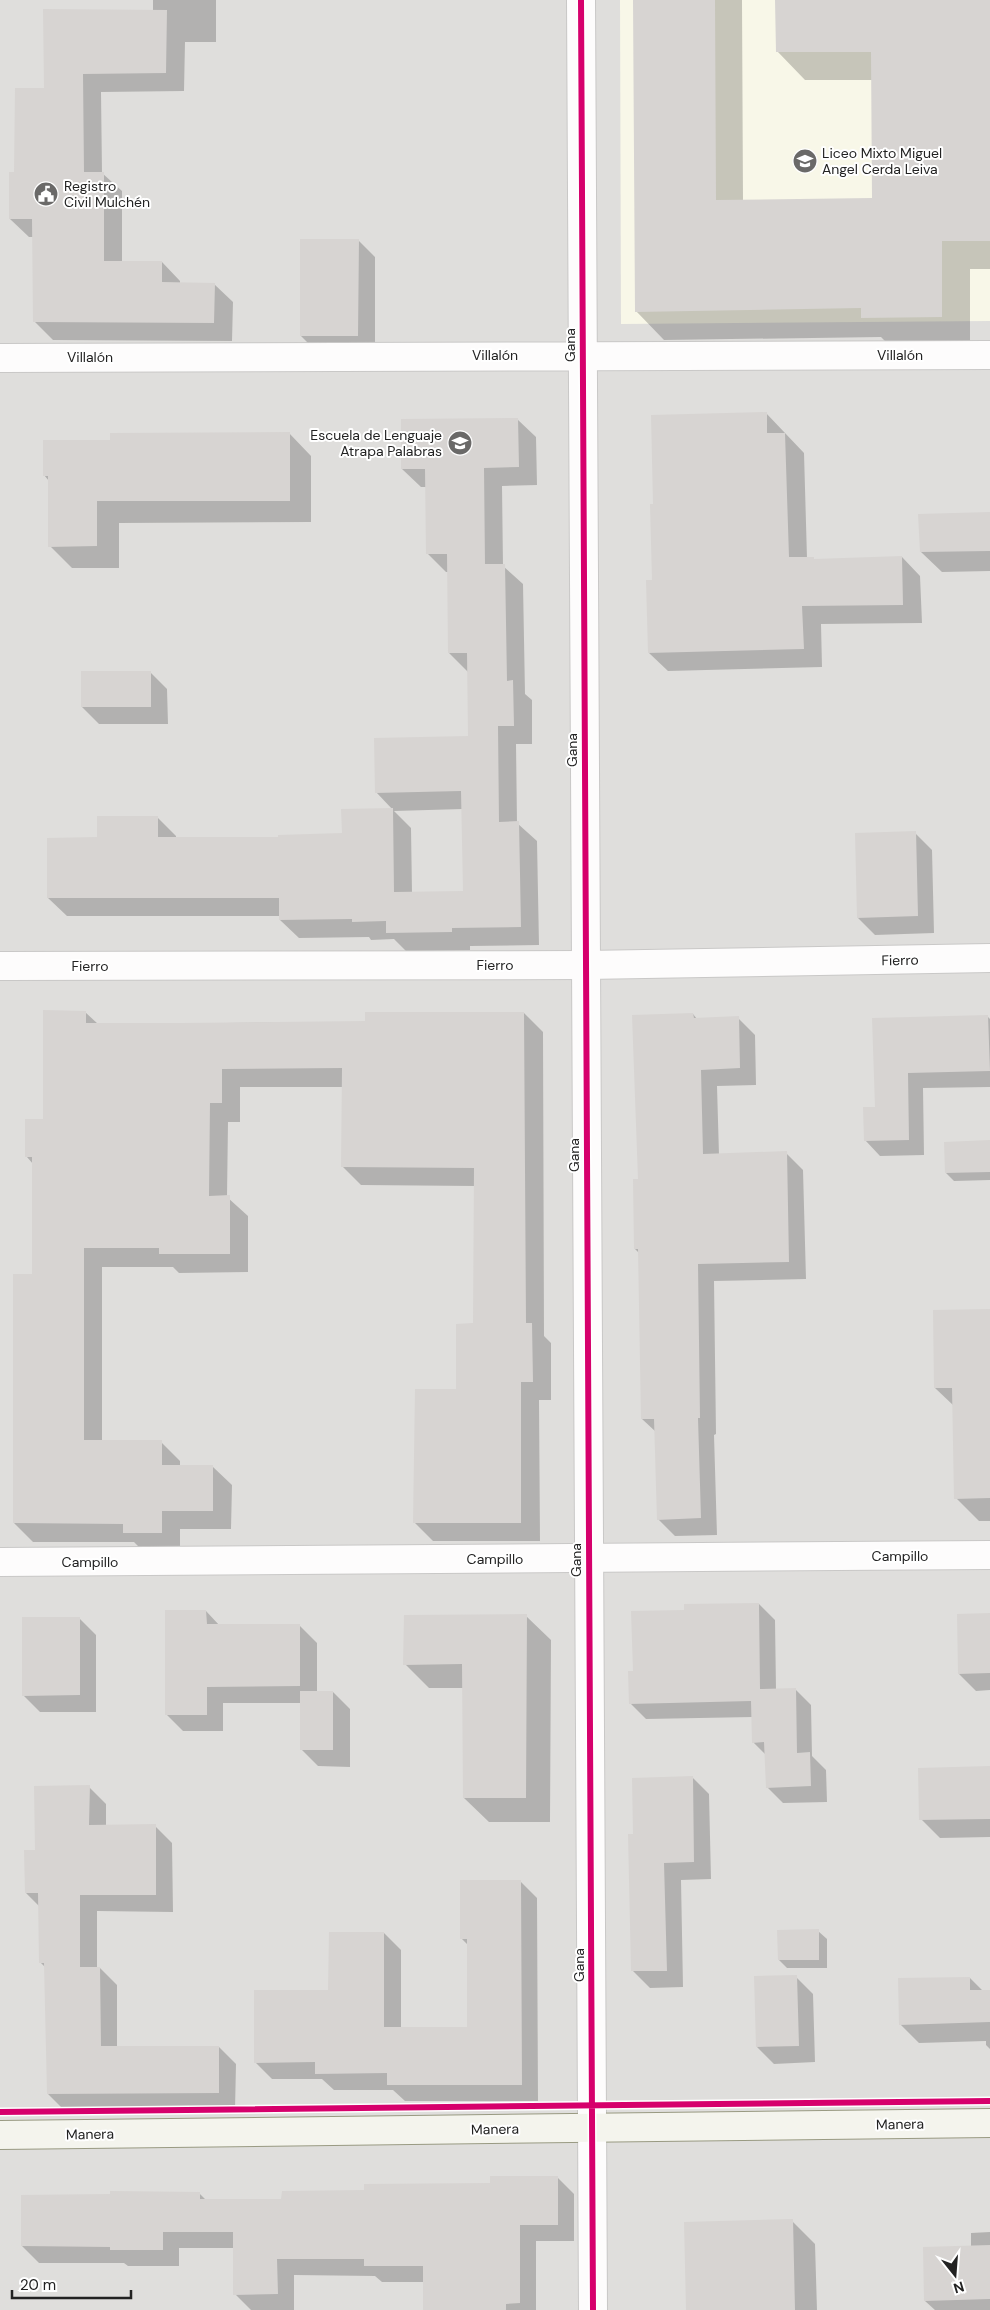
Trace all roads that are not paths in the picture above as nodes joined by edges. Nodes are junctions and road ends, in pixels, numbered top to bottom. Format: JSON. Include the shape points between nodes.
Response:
{"nodes":[{"id":1,"x":581,"y":0,"type":"edge"},
{"id":2,"x":582,"y":354,"type":"junction"},
{"id":3,"x":990,"y":355,"type":"edge"},
{"id":4,"x":0,"y":358,"type":"edge"},
{"id":5,"x":990,"y":958,"type":"edge"},
{"id":6,"x":586,"y":965,"type":"junction"},
{"id":7,"x":0,"y":966,"type":"edge"},
{"id":8,"x":990,"y":1555,"type":"edge"},
{"id":9,"x":589,"y":1558,"type":"junction"},
{"id":10,"x":0,"y":1562,"type":"edge"},
{"id":11,"x":990,"y":2123,"type":"edge"},
{"id":12,"x":592,"y":2128,"type":"junction"},
{"id":13,"x":0,"y":2135,"type":"edge"},
{"id":14,"x":593,"y":2310,"type":"edge"}],
"edges":[{"from":1,"to":2,"type":"street","name":"Gana"},
{"from":2,"to":3,"type":"street","name":"Villalón"},
{"from":2,"to":4,"type":"street","name":"Villalón"},
{"from":2,"to":6,"type":"street","name":"Gana"},
{"from":5,"to":6,"type":"street","name":"Fierro"},
{"from":6,"to":7,"type":"street","name":"Fierro"},
{"from":6,"to":9,"type":"street","name":"Gana"},
{"from":8,"to":9,"type":"street","name":"Campillo"},
{"from":9,"to":10,"type":"street","name":"Campillo"},
{"from":9,"to":12,"type":"street","name":"Gana"},
{"from":11,"to":12,"type":"main road","name":"Manera"},
{"from":12,"to":13,"type":"main road","name":"Manera"},
{"from":12,"to":14,"type":"street","name":"Gana"}]}
